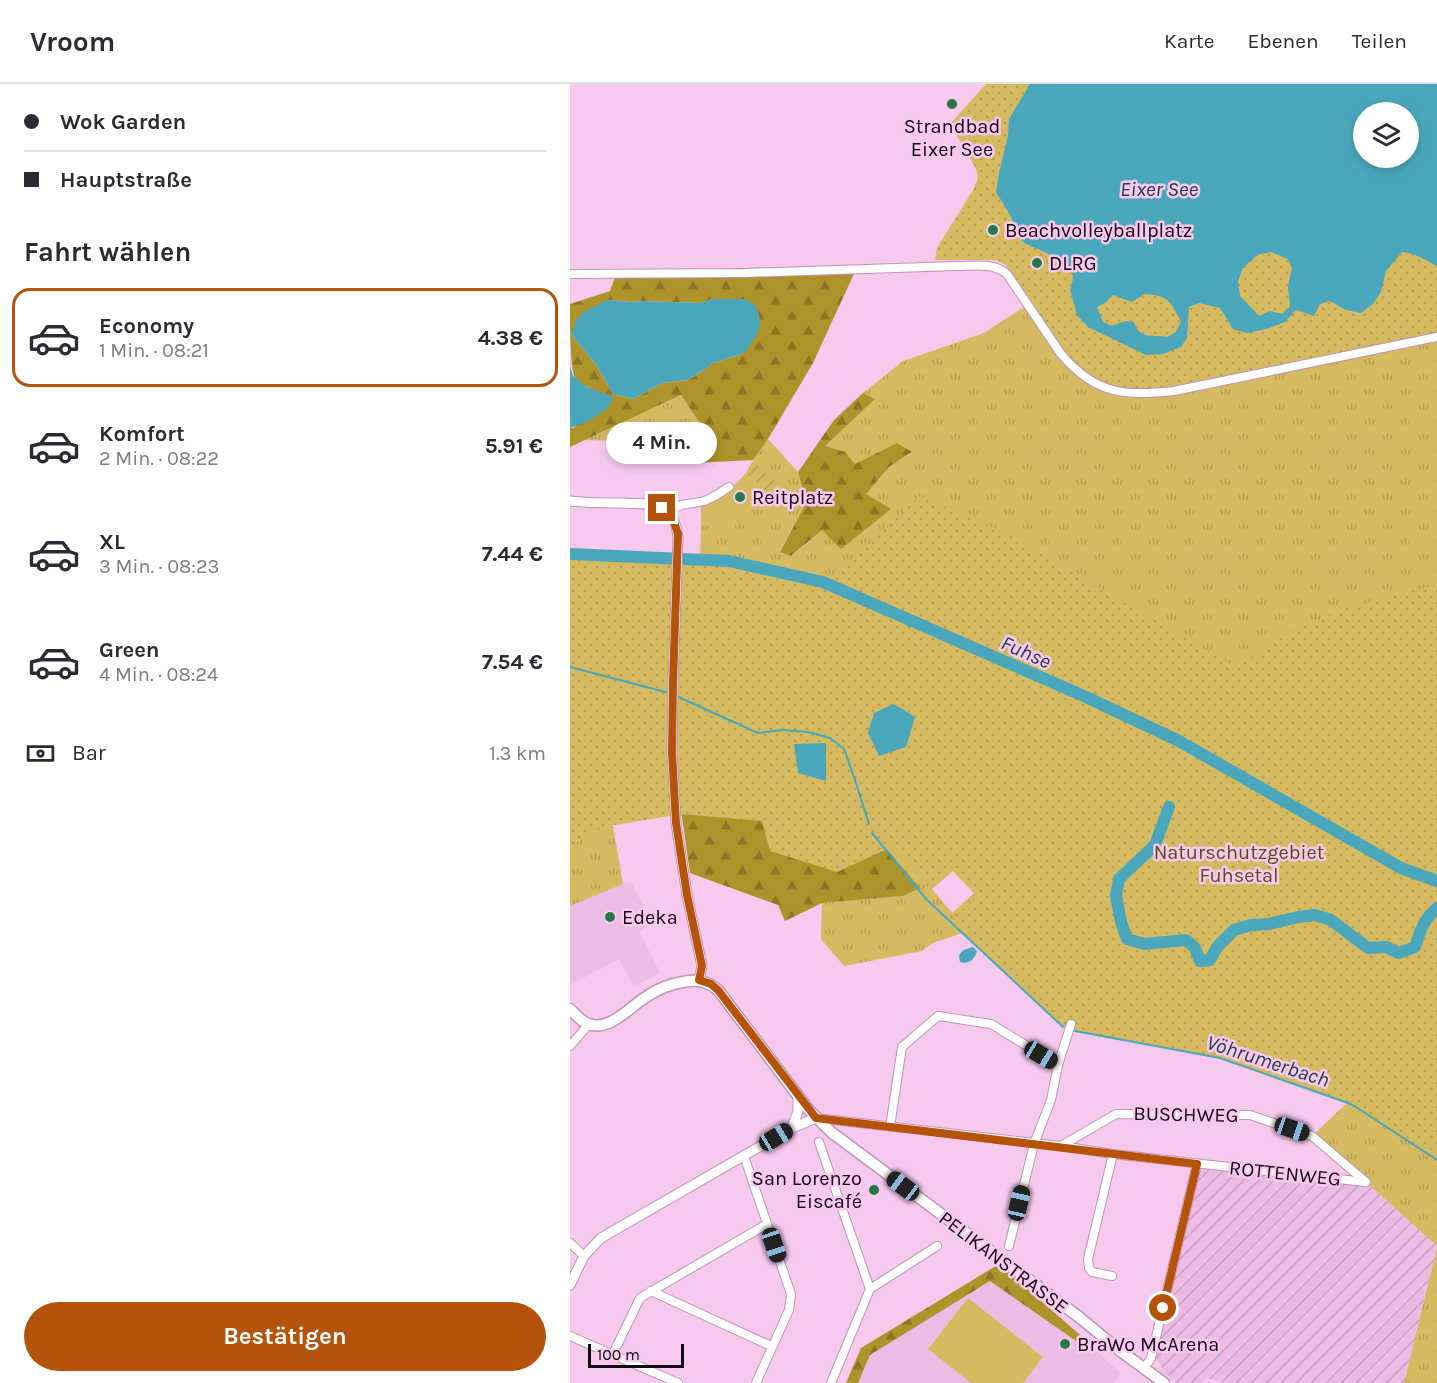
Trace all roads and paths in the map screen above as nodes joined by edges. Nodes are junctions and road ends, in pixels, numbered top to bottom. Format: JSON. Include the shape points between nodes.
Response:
{"nodes":[{"id":1,"x":570,"y":274,"type":"edge"},
{"id":2,"x":1437,"y":337,"type":"edge"},
{"id":3,"x":729,"y":487,"type":"dead end"},
{"id":4,"x":571,"y":503,"type":"edge"},
{"id":5,"x":668,"y":512,"type":"junction"},
{"id":6,"x":699,"y":980,"type":"junction"},
{"id":7,"x":570,"y":1009,"type":"edge"},
{"id":8,"x":588,"y":1024,"type":"junction"},
{"id":9,"x":1071,"y":1024,"type":"dead end"},
{"id":10,"x":570,"y":1046,"type":"edge"},
{"id":11,"x":1058,"y":1065,"type":"junction"},
{"id":12,"x":798,"y":1095,"type":"junction"},
{"id":13,"x":816,"y":1118,"type":"junction"},
{"id":14,"x":890,"y":1127,"type":"junction"},
{"id":15,"x":792,"y":1128,"type":"junction"},
{"id":16,"x":819,"y":1142,"type":"dead end"},
{"id":17,"x":1034,"y":1144,"type":"junction"},
{"id":18,"x":1061,"y":1146,"type":"junction"},
{"id":19,"x":1113,"y":1154,"type":"junction"},
{"id":20,"x":744,"y":1156,"type":"junction"},
{"id":21,"x":1197,"y":1164,"type":"junction"},
{"id":22,"x":1366,"y":1182,"type":"joint"},
{"id":23,"x":767,"y":1224,"type":"junction"},
{"id":24,"x":570,"y":1243,"type":"edge"},
{"id":25,"x":937,"y":1246,"type":"dead end"},
{"id":26,"x":1009,"y":1246,"type":"dead end"},
{"id":27,"x":584,"y":1256,"type":"junction"},
{"id":28,"x":1112,"y":1276,"type":"dead end"},
{"id":29,"x":570,"y":1286,"type":"edge"},
{"id":30,"x":870,"y":1289,"type":"junction"},
{"id":31,"x":651,"y":1291,"type":"junction"},
{"id":32,"x":570,"y":1335,"type":"edge"},
{"id":33,"x":771,"y":1346,"type":"junction"},
{"id":34,"x":613,"y":1354,"type":"junction"},
{"id":35,"x":1144,"y":1368,"type":"junction"},
{"id":36,"x":678,"y":1383,"type":"edge"},
{"id":37,"x":756,"y":1383,"type":"edge"},
{"id":38,"x":831,"y":1383,"type":"edge"},
{"id":39,"x":1164,"y":1383,"type":"edge"}],
"edges":[{"from":1,"to":2,"type":"street","via":[[994,267],[1007,274],[1061,354],[1082,376],[1126,393],[1174,391]]},
{"from":3,"to":5,"type":"street","via":[[706,500],[682,504]]},
{"from":4,"to":5,"type":"street","via":[[649,504]]},
{"from":5,"to":6,"type":"street","via":[[676,527],[678,548],[672,706],[676,823],[702,966]]},
{"from":6,"to":8,"type":"main road","via":[[660,988],[609,1023]]},
{"from":6,"to":12,"type":"main road","name":"PELIKANSTRASSE","via":[[718,990]]},
{"from":7,"to":8,"type":"main road"},
{"from":8,"to":10,"type":"street"},
{"from":9,"to":11,"type":"street"},
{"from":11,"to":14,"type":"street","via":[[991,1024],[938,1016],[902,1047]]},
{"from":11,"to":17,"type":"street","via":[[1051,1101]]},
{"from":12,"to":13,"type":"main road","name":"PELIKANSTRASSE"},
{"from":12,"to":15,"type":"street","via":[[798,1112]]},
{"from":13,"to":14,"type":"street"},
{"from":13,"to":15,"type":"street"},
{"from":13,"to":35,"type":"main road","name":"PELIKANSTRASSE"},
{"from":14,"to":17,"type":"street"},
{"from":15,"to":20,"type":"street"},
{"from":16,"to":30,"type":"street"},
{"from":17,"to":18,"type":"street"},
{"from":17,"to":26,"type":"street"},
{"from":18,"to":19,"type":"street","name":"ROTTENWEG"},
{"from":18,"to":22,"type":"street","name":"BUSCHWEG","via":[[1116,1113],[1250,1115],[1312,1136]]},
{"from":19,"to":21,"type":"street","name":"ROTTENWEG"},
{"from":19,"to":28,"type":"street","via":[[1088,1259],[1092,1272]]},
{"from":20,"to":23,"type":"street"},
{"from":20,"to":27,"type":"street","via":[[601,1238]]},
{"from":21,"to":22,"type":"street","name":"ROTTENWEG"},
{"from":21,"to":35,"type":"street","via":[[1151,1358]]},
{"from":23,"to":31,"type":"street"},
{"from":23,"to":33,"type":"street","via":[[791,1294],[789,1310]]},
{"from":24,"to":27,"type":"street"},
{"from":25,"to":30,"type":"street"},
{"from":27,"to":29,"type":"street"},
{"from":30,"to":38,"type":"street"},
{"from":31,"to":33,"type":"street"},
{"from":31,"to":34,"type":"street","via":[[640,1298]]},
{"from":32,"to":34,"type":"street"},
{"from":33,"to":37,"type":"street"},
{"from":34,"to":36,"type":"street"},
{"from":35,"to":39,"type":"main road","name":"PELIKANSTRASSE"}]}
